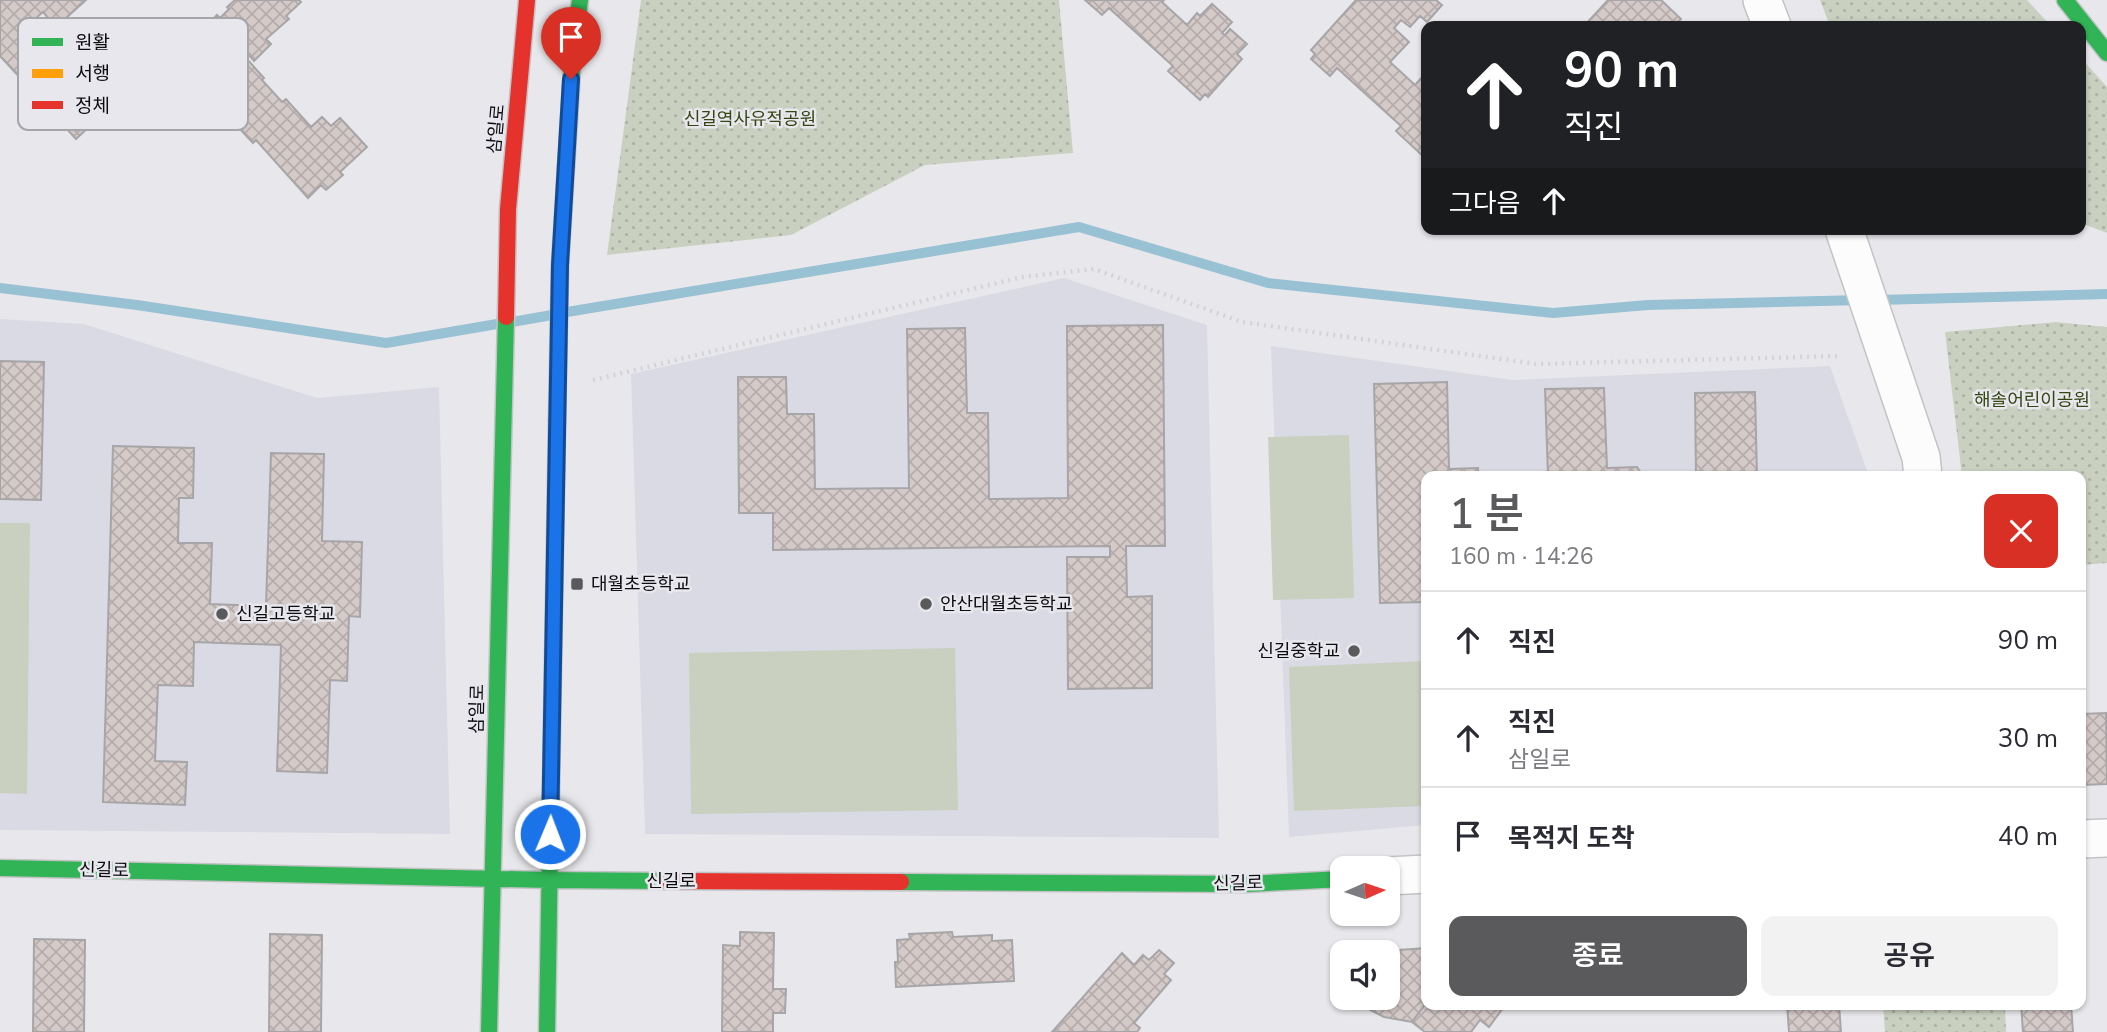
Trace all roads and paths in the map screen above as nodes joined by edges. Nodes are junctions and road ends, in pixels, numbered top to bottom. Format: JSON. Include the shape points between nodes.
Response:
{"nodes":[{"id":1,"x":527,"y":0,"type":"edge"},
{"id":2,"x":580,"y":0,"type":"edge"},
{"id":3,"x":1762,"y":0,"type":"edge"},
{"id":4,"x":2065,"y":0,"type":"edge"},
{"id":5,"x":1770,"y":21,"type":"edge"},
{"id":6,"x":2082,"y":21,"type":"edge"},
{"id":7,"x":2086,"y":26,"type":"edge"},
{"id":8,"x":2107,"y":53,"type":"edge"},
{"id":9,"x":1848,"y":241,"type":"edge"},
{"id":10,"x":1842,"y":356,"type":"dead end"},
{"id":11,"x":559,"y":389,"type":"junction"},
{"id":12,"x":1922,"y":471,"type":"edge"},
{"id":13,"x":2107,"y":838,"type":"edge"},
{"id":14,"x":2086,"y":839,"type":"edge"},
{"id":15,"x":0,"y":868,"type":"edge"},
{"id":16,"x":1421,"y":874,"type":"edge"},
{"id":17,"x":1400,"y":875,"type":"edge"},
{"id":18,"x":492,"y":879,"type":"junction"},
{"id":19,"x":549,"y":880,"type":"junction"},
{"id":20,"x":1330,"y":880,"type":"edge"},
{"id":21,"x":489,"y":1032,"type":"edge"},
{"id":22,"x":547,"y":1032,"type":"edge"}],
"edges":[{"from":1,"to":18,"type":"street","name":"삼일로","via":[[508,209]]},
{"from":2,"to":11,"type":"street","via":[[560,265]]},
{"from":3,"to":5,"type":"street"},
{"from":4,"to":6,"type":"street"},
{"from":7,"to":8,"type":"street"},
{"from":9,"to":12,"type":"street"},
{"from":10,"to":11,"type":"path","via":[[1536,364],[1242,322],[1094,269],[1022,276]]},
{"from":11,"to":19,"type":"street"},
{"from":13,"to":14,"type":"street"},
{"from":15,"to":18,"type":"street","name":"신길로"},
{"from":16,"to":17,"type":"street"},
{"from":18,"to":19,"type":"street","name":"신길로"},
{"from":18,"to":21,"type":"street","name":"삼일로"},
{"from":19,"to":20,"type":"street","name":"신길로","via":[[1247,884]]},
{"from":19,"to":22,"type":"street"}]}
